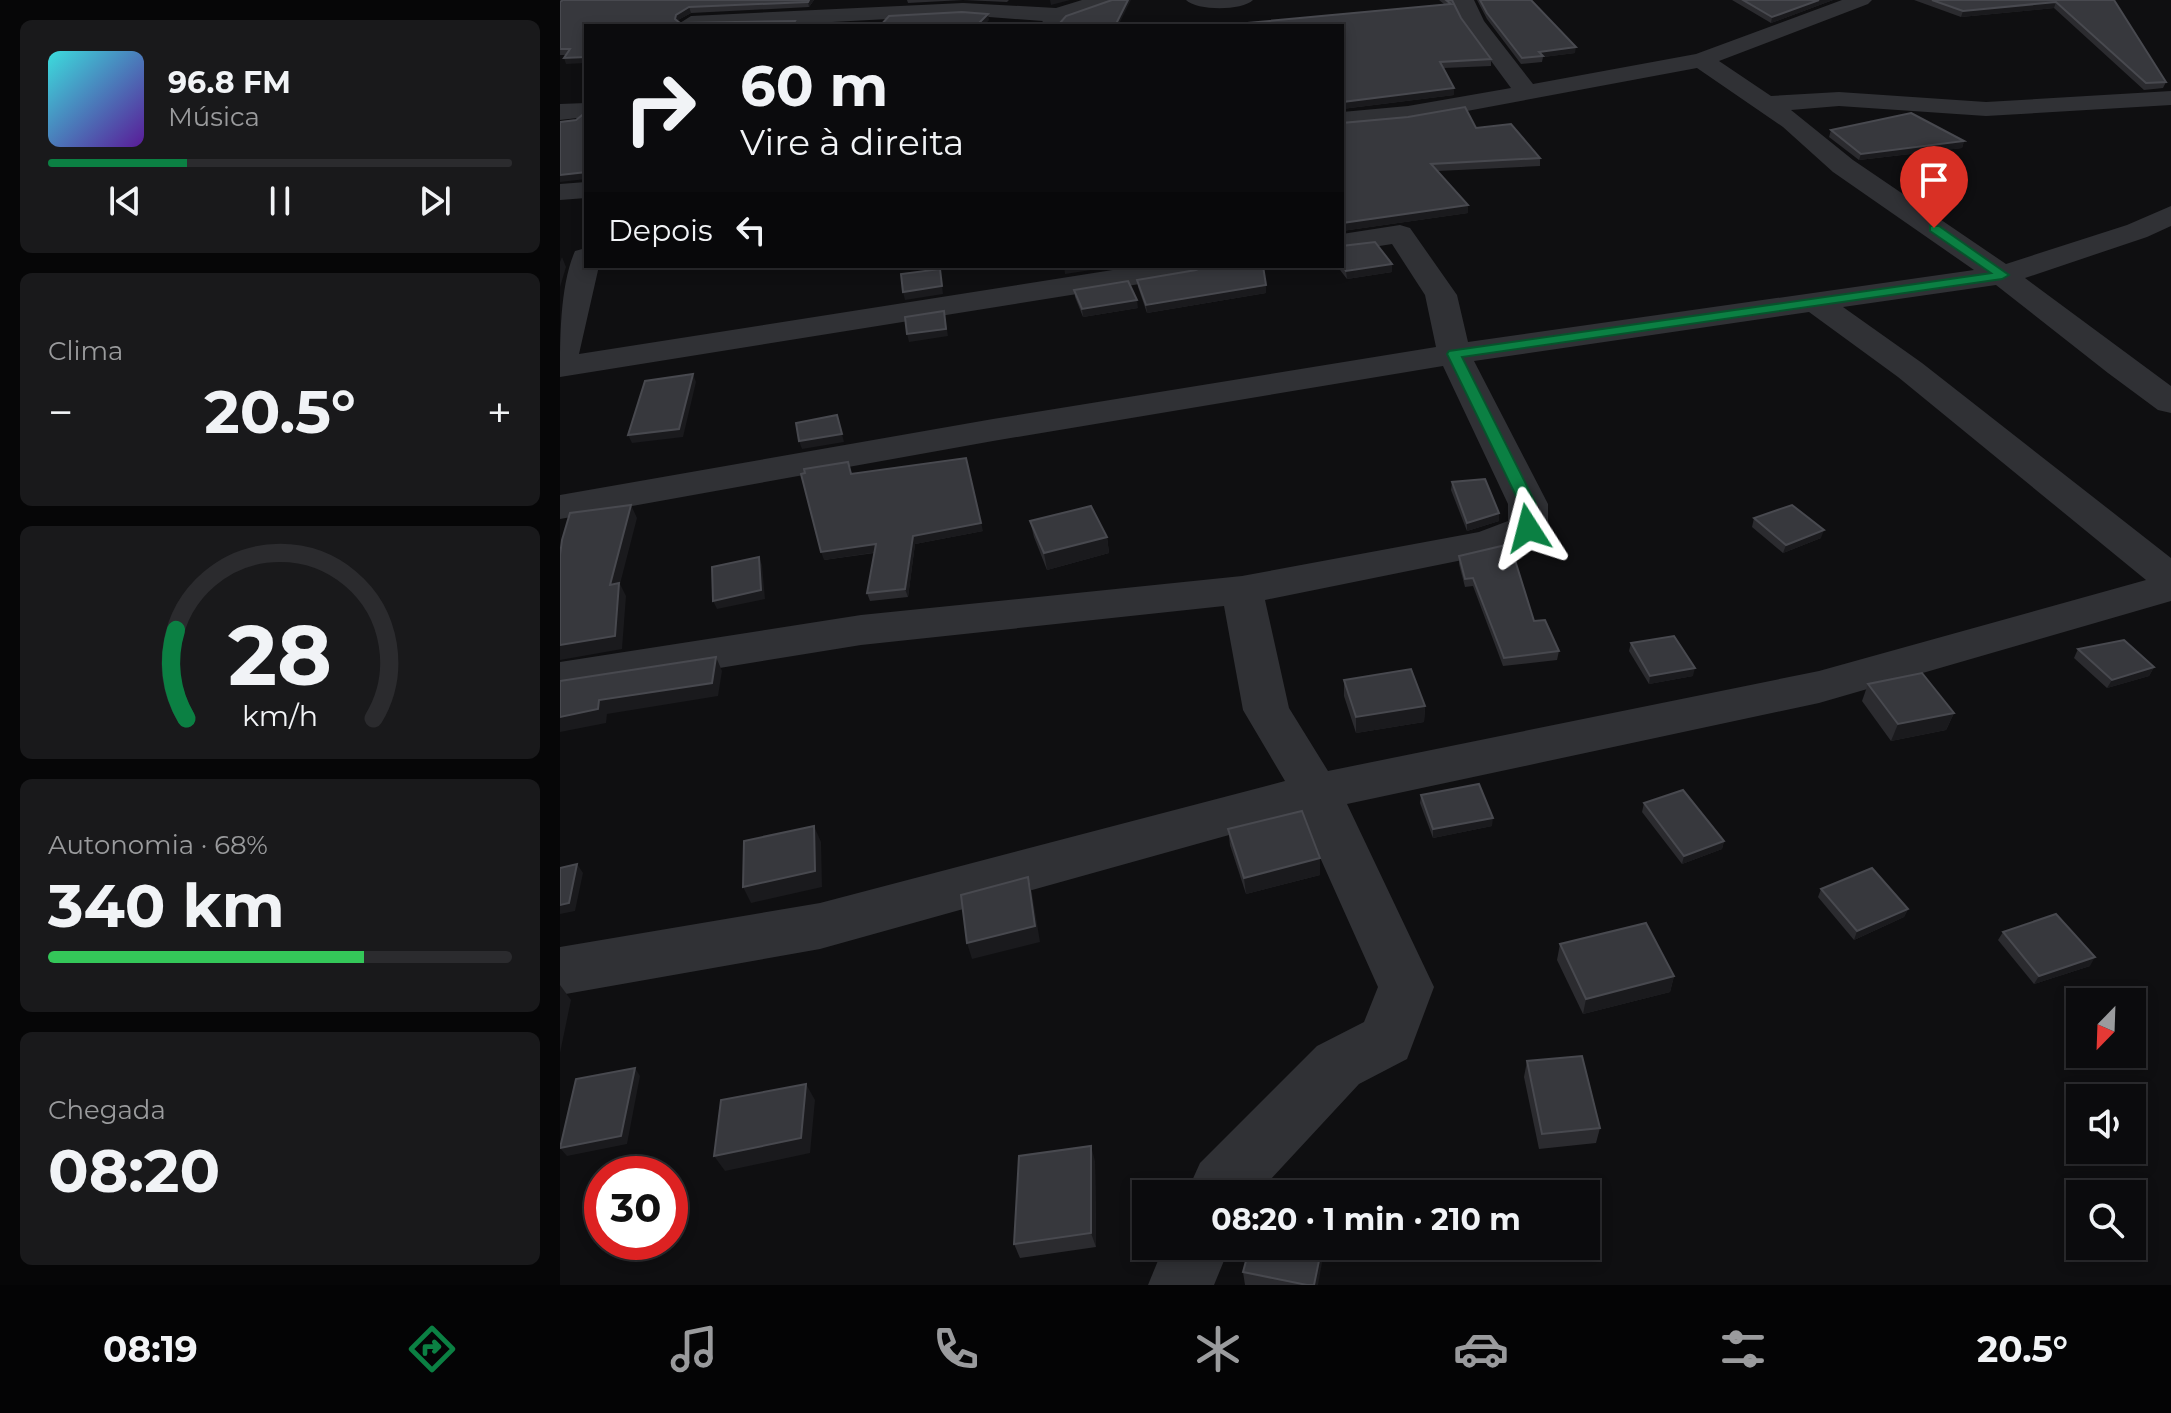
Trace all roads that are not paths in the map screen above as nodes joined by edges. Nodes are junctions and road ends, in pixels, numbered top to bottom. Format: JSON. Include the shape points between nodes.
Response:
{"nodes":[{"id":1,"x":698,"y":0,"type":"edge"},
{"id":2,"x":1104,"y":0,"type":"edge"},
{"id":3,"x":1197,"y":0,"type":"edge"},
{"id":4,"x":1242,"y":0,"type":"edge"},
{"id":5,"x":1463,"y":0,"type":"edge"},
{"id":6,"x":1861,"y":0,"type":"edge"},
{"id":7,"x":969,"y":4,"type":"edge"},
{"id":8,"x":1054,"y":21,"type":"edge"},
{"id":9,"x":688,"y":24,"type":"edge"},
{"id":10,"x":701,"y":24,"type":"edge"},
{"id":11,"x":945,"y":24,"type":"edge"},
{"id":12,"x":1701,"y":60,"type":"junction"},
{"id":13,"x":1527,"y":92,"type":"junction"},
{"id":14,"x":2171,"y":98,"type":"edge"},
{"id":15,"x":1766,"y":104,"type":"junction"},
{"id":16,"x":584,"y":110,"type":"edge"},
{"id":17,"x":560,"y":112,"type":"edge"},
{"id":18,"x":1344,"y":120,"type":"edge"},
{"id":19,"x":584,"y":190,"type":"edge"},
{"id":20,"x":560,"y":192,"type":"edge"},
{"id":21,"x":2171,"y":215,"type":"edge"},
{"id":22,"x":1344,"y":243,"type":"edge"},
{"id":23,"x":584,"y":255,"type":"edge"},
{"id":24,"x":560,"y":258,"type":"edge"},
{"id":25,"x":584,"y":263,"type":"edge"},
{"id":26,"x":1171,"y":268,"type":"edge"},
{"id":27,"x":2002,"y":275,"type":"junction"},
{"id":28,"x":994,"y":282,"type":"edge"},
{"id":29,"x":1815,"y":302,"type":"junction"},
{"id":30,"x":1454,"y":354,"type":"junction"},
{"id":31,"x":560,"y":365,"type":"edge"},
{"id":32,"x":2171,"y":402,"type":"edge"},
{"id":33,"x":560,"y":507,"type":"edge"},
{"id":34,"x":2171,"y":579,"type":"edge"},
{"id":35,"x":2171,"y":587,"type":"edge"},
{"id":36,"x":1242,"y":590,"type":"junction"},
{"id":37,"x":560,"y":678,"type":"edge"},
{"id":38,"x":1316,"y":792,"type":"junction"},
{"id":39,"x":560,"y":971,"type":"edge"},
{"id":40,"x":1227,"y":1180,"type":"edge"},
{"id":41,"x":1191,"y":1260,"type":"edge"},
{"id":42,"x":1181,"y":1285,"type":"edge"}],
"edges":[{"from":1,"to":9,"type":"street"},
{"from":2,"to":8,"type":"street"},
{"from":3,"to":4,"type":"street"},
{"from":5,"to":13,"type":"street","via":[[1474,23]]},
{"from":6,"to":12,"type":"street"},
{"from":7,"to":8,"type":"street"},
{"from":7,"to":10,"type":"street"},
{"from":7,"to":11,"type":"street"},
{"from":12,"to":13,"type":"street"},
{"from":12,"to":15,"type":"street"},
{"from":13,"to":18,"type":"street"},
{"from":14,"to":15,"type":"street","via":[[1986,109],[1839,99]]},
{"from":15,"to":27,"type":"street","via":[[1843,166]]},
{"from":16,"to":17,"type":"street"},
{"from":19,"to":20,"type":"street"},
{"from":21,"to":27,"type":"street"},
{"from":22,"to":30,"type":"street","via":[[1400,234],[1441,295]]},
{"from":23,"to":24,"type":"street"},
{"from":25,"to":31,"type":"street"},
{"from":26,"to":28,"type":"street"},
{"from":27,"to":29,"type":"street"},
{"from":27,"to":32,"type":"street"},
{"from":28,"to":31,"type":"street"},
{"from":29,"to":30,"type":"street"},
{"from":29,"to":34,"type":"street","via":[[1910,370]]},
{"from":30,"to":33,"type":"street"},
{"from":30,"to":36,"type":"street","via":[[1528,504],[1528,528],[1488,543]]},
{"from":35,"to":38,"type":"street","via":[[1819,687]]},
{"from":36,"to":37,"type":"street","via":[[861,630]]},
{"from":36,"to":38,"type":"street","via":[[1266,710]]},
{"from":38,"to":39,"type":"street","via":[[820,926]]},
{"from":38,"to":40,"type":"street","via":[[1406,987],[1386,1040],[1338,1065]]},
{"from":41,"to":42,"type":"street"}]}
